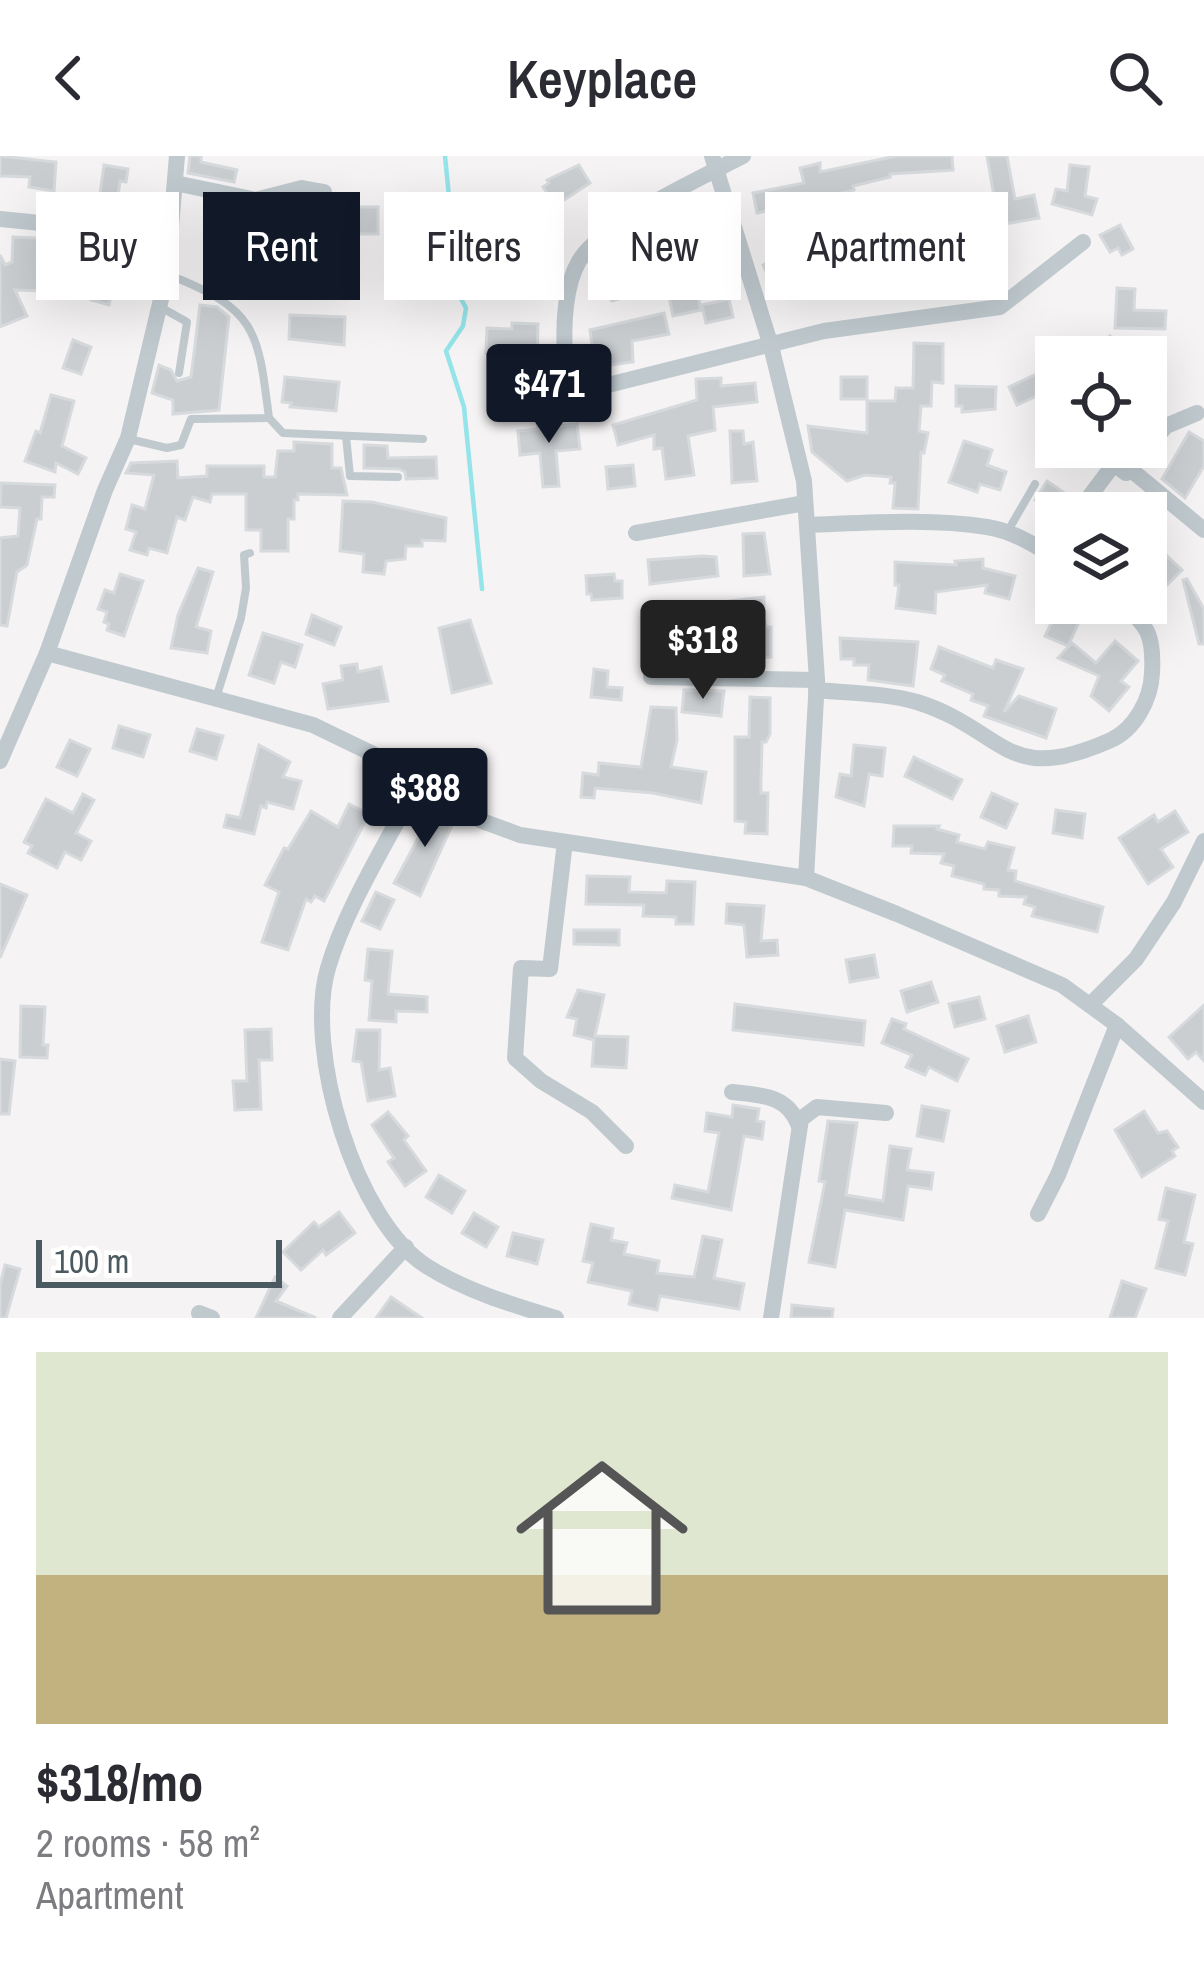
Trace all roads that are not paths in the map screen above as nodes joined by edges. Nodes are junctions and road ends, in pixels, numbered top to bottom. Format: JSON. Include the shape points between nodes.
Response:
{"nodes":[{"id":1,"x":177,"y":156,"type":"edge"},
{"id":2,"x":743,"y":156,"type":"edge"},
{"id":3,"x":713,"y":163,"type":"edge"},
{"id":4,"x":175,"y":183,"type":"junction"},
{"id":5,"x":174,"y":192,"type":"edge"},
{"id":6,"x":217,"y":192,"type":"edge"},
{"id":7,"x":0,"y":219,"type":"edge"},
{"id":8,"x":36,"y":222,"type":"edge"},
{"id":9,"x":1083,"y":242,"type":"dead end"},
{"id":10,"x":179,"y":280,"type":"edge"},
{"id":11,"x":162,"y":300,"type":"edge"},
{"id":12,"x":161,"y":308,"type":"junction"},
{"id":13,"x":771,"y":346,"type":"junction"},
{"id":14,"x":179,"y":373,"type":"dead end"},
{"id":15,"x":1197,"y":412,"type":"dead end"},
{"id":16,"x":269,"y":418,"type":"junction"},
{"id":17,"x":346,"y":436,"type":"junction"},
{"id":18,"x":128,"y":438,"type":"junction"},
{"id":19,"x":424,"y":439,"type":"dead end"},
{"id":20,"x":1130,"y":469,"type":"junction"},
{"id":21,"x":398,"y":477,"type":"dead end"},
{"id":22,"x":1035,"y":484,"type":"dead end"},
{"id":23,"x":1093,"y":492,"type":"edge"},
{"id":24,"x":805,"y":503,"type":"junction"},
{"id":25,"x":807,"y":525,"type":"junction"},
{"id":26,"x":1204,"y":530,"type":"edge"},
{"id":27,"x":636,"y":533,"type":"dead end"},
{"id":28,"x":1006,"y":533,"type":"junction"},
{"id":29,"x":1035,"y":544,"type":"edge"},
{"id":30,"x":250,"y":553,"type":"dead end"},
{"id":31,"x":1146,"y":624,"type":"edge"},
{"id":32,"x":47,"y":653,"type":"junction"},
{"id":33,"x":651,"y":677,"type":"dead end"},
{"id":34,"x":817,"y":685,"type":"junction"},
{"id":35,"x":216,"y":697,"type":"junction"},
{"id":36,"x":0,"y":761,"type":"edge"},
{"id":37,"x":416,"y":786,"type":"junction"},
{"id":38,"x":565,"y":842,"type":"junction"},
{"id":39,"x":1204,"y":842,"type":"edge"},
{"id":40,"x":806,"y":878,"type":"junction"},
{"id":41,"x":1091,"y":1004,"type":"junction"},
{"id":42,"x":1117,"y":1024,"type":"junction"},
{"id":43,"x":731,"y":1093,"type":"dead end"},
{"id":44,"x":1204,"y":1102,"type":"edge"},
{"id":45,"x":886,"y":1113,"type":"dead end"},
{"id":46,"x":799,"y":1126,"type":"junction"},
{"id":47,"x":626,"y":1146,"type":"dead end"},
{"id":48,"x":1038,"y":1214,"type":"dead end"},
{"id":49,"x":406,"y":1247,"type":"junction"},
{"id":50,"x":340,"y":1318,"type":"edge"},
{"id":51,"x":556,"y":1318,"type":"edge"},
{"id":52,"x":771,"y":1318,"type":"edge"}],
"edges":[{"from":1,"to":4,"type":"street"},
{"from":2,"to":3,"type":"street"},
{"from":3,"to":13,"type":"street"},
{"from":3,"to":13,"type":"street","via":[[592,244],[569,293],[566,359],[573,378],[600,387]]},
{"from":4,"to":5,"type":"street"},
{"from":4,"to":6,"type":"street"},
{"from":7,"to":8,"type":"street"},
{"from":9,"to":13,"type":"street","via":[[1000,308],[824,331]]},
{"from":10,"to":16,"type":"lane","via":[[228,302],[253,332]]},
{"from":11,"to":12,"type":"street"},
{"from":12,"to":14,"type":"lane","via":[[188,322]]},
{"from":12,"to":18,"type":"street"},
{"from":13,"to":24,"type":"street"},
{"from":15,"to":20,"type":"street","via":[[1166,426]]},
{"from":16,"to":17,"type":"lane","via":[[283,433]]},
{"from":16,"to":18,"type":"lane","via":[[191,419],[181,445],[167,448]]},
{"from":17,"to":19,"type":"lane"},
{"from":17,"to":21,"type":"lane","via":[[350,476]]},
{"from":18,"to":32,"type":"street"},
{"from":20,"to":23,"type":"street","via":[[1114,464]]},
{"from":20,"to":26,"type":"street"},
{"from":22,"to":28,"type":"lane"},
{"from":24,"to":25,"type":"street"},
{"from":24,"to":27,"type":"street"},
{"from":25,"to":28,"type":"street"},
{"from":25,"to":34,"type":"street"},
{"from":28,"to":29,"type":"street"},
{"from":30,"to":35,"type":"lane","via":[[241,619]]},
{"from":31,"to":34,"type":"street","via":[[1152,690],[1120,736],[1060,759],[1015,754],[915,702]]},
{"from":32,"to":35,"type":"street"},
{"from":32,"to":36,"type":"street"},
{"from":33,"to":34,"type":"street"},
{"from":34,"to":40,"type":"street"},
{"from":35,"to":37,"type":"street","via":[[313,725]]},
{"from":37,"to":38,"type":"street","via":[[501,828]]},
{"from":37,"to":49,"type":"street","via":[[343,929],[321,1008],[325,1079],[340,1132]]},
{"from":38,"to":40,"type":"street"},
{"from":38,"to":47,"type":"street","via":[[550,969],[521,968],[515,1058]]},
{"from":39,"to":41,"type":"street","via":[[1136,959]]},
{"from":40,"to":41,"type":"street"},
{"from":41,"to":42,"type":"street"},
{"from":42,"to":44,"type":"street"},
{"from":42,"to":48,"type":"street"},
{"from":43,"to":46,"type":"street","via":[[784,1102]]},
{"from":45,"to":46,"type":"street","via":[[817,1108]]},
{"from":46,"to":52,"type":"street"},
{"from":49,"to":50,"type":"street"},
{"from":49,"to":51,"type":"street","via":[[425,1266]]}]}
